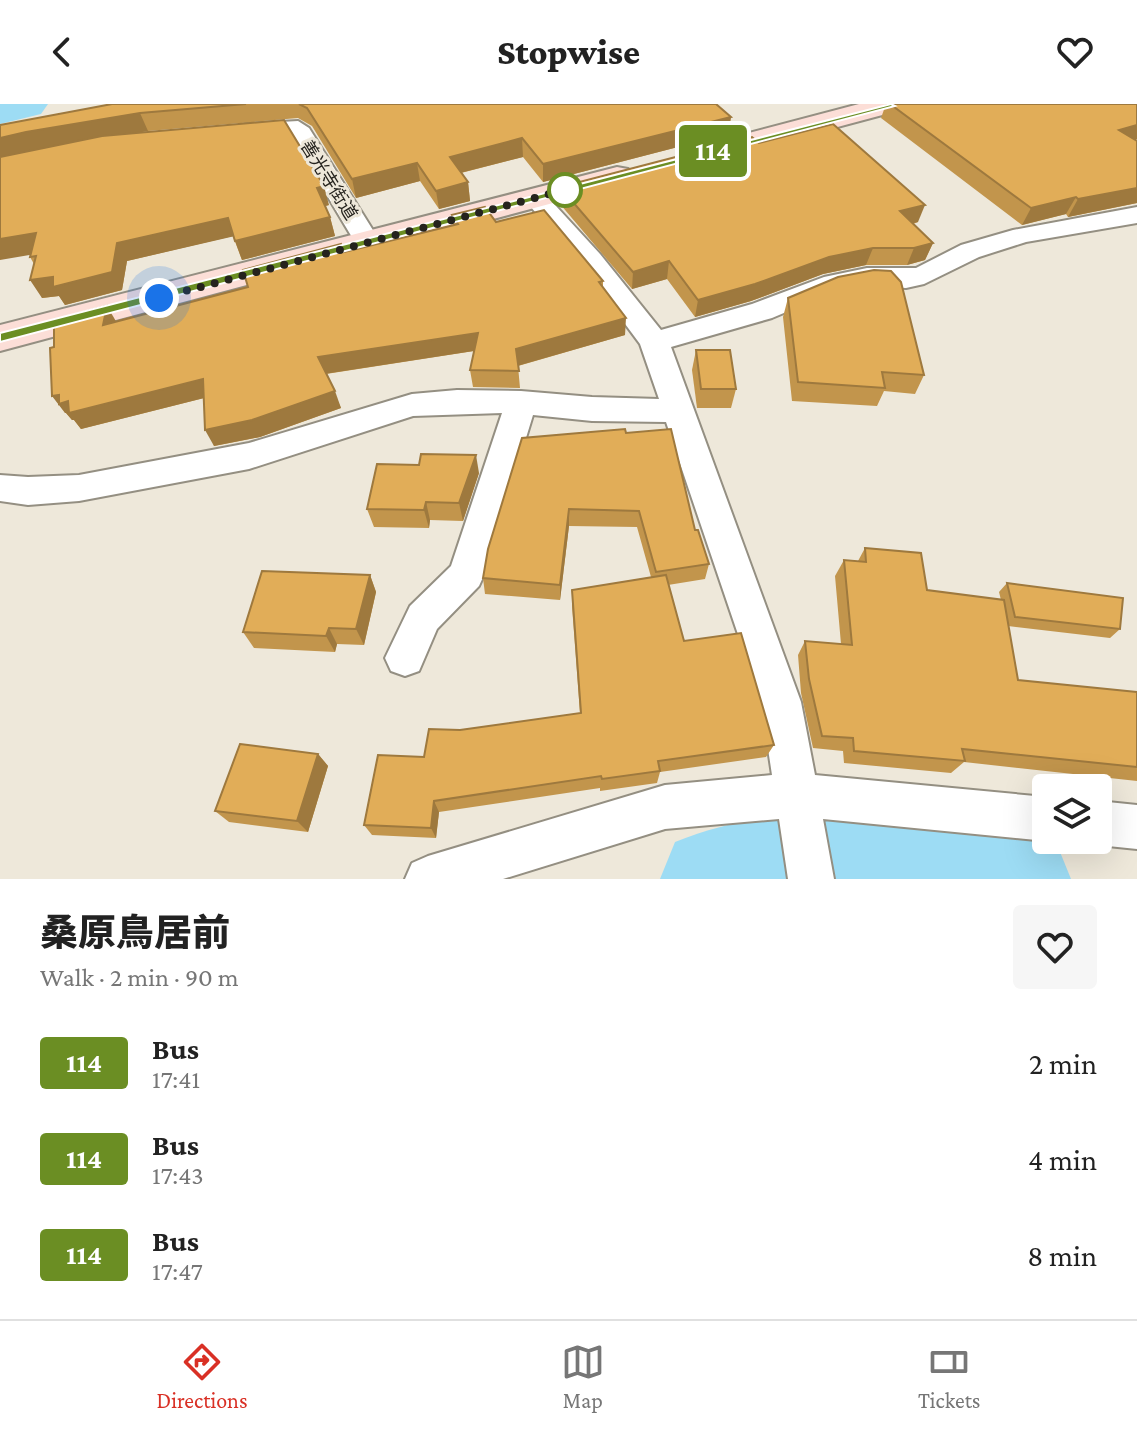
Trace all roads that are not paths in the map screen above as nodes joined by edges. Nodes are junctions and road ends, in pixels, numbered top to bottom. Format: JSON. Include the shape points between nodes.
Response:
{"nodes":[{"id":1,"x":891,"y":104,"type":"edge"},
{"id":2,"x":228,"y":132,"type":"edge"},
{"id":3,"x":535,"y":198,"type":"junction"},
{"id":4,"x":1137,"y":215,"type":"edge"},
{"id":5,"x":368,"y":243,"type":"junction"},
{"id":6,"x":0,"y":338,"type":"edge"},
{"id":7,"x":654,"y":342,"type":"junction"},
{"id":8,"x":521,"y":402,"type":"junction"},
{"id":9,"x":677,"y":411,"type":"junction"},
{"id":10,"x":0,"y":488,"type":"edge"},
{"id":11,"x":405,"y":658,"type":"dead end"},
{"id":12,"x":798,"y":802,"type":"junction"},
{"id":13,"x":1032,"y":818,"type":"edge"},
{"id":14,"x":1112,"y":824,"type":"edge"},
{"id":15,"x":1137,"y":827,"type":"edge"},
{"id":16,"x":428,"y":879,"type":"edge"},
{"id":17,"x":811,"y":879,"type":"edge"}],
"edges":[{"from":1,"to":3,"type":"main road"},
{"from":2,"to":5,"type":"street","name":"善光寺街道","via":[[298,128]]},
{"from":3,"to":5,"type":"main road"},
{"from":3,"to":7,"type":"street"},
{"from":4,"to":7,"type":"street","via":[[1022,235],[970,251],[924,275],[867,277],[824,286],[762,311]]},
{"from":5,"to":6,"type":"main road"},
{"from":7,"to":9,"type":"street"},
{"from":8,"to":9,"type":"street"},
{"from":8,"to":10,"type":"street","via":[[412,405],[249,456],[79,488]]},
{"from":8,"to":11,"type":"street","via":[[466,575],[423,618]]},
{"from":9,"to":12,"type":"street","via":[[781,702]]},
{"from":12,"to":13,"type":"street"},
{"from":12,"to":16,"type":"street","via":[[665,807]]},
{"from":12,"to":17,"type":"street"},
{"from":14,"to":15,"type":"street"}]}
